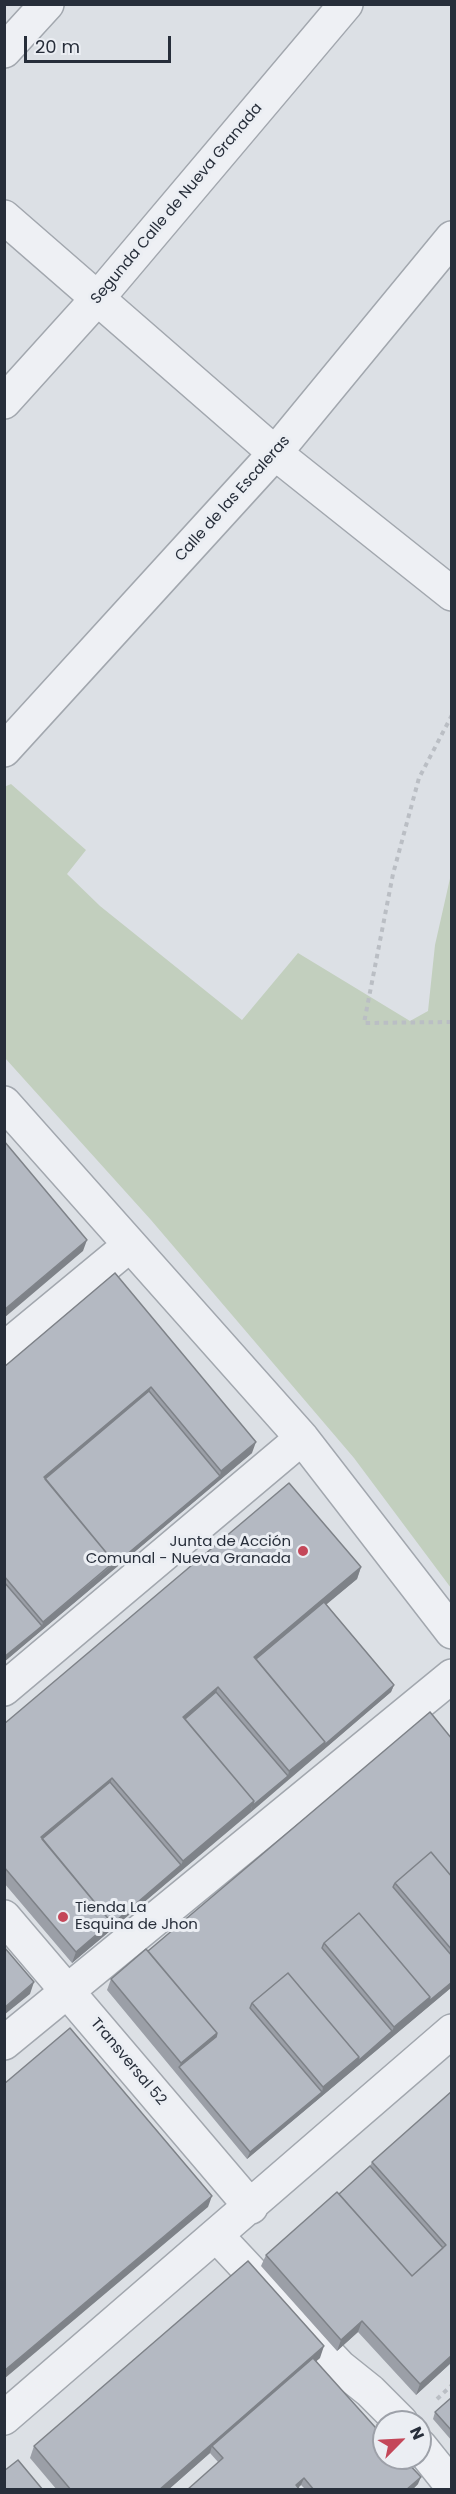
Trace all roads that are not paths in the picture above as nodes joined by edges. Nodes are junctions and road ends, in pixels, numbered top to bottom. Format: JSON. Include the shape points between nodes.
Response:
{"nodes":[{"id":1,"x":47,"y":4,"type":"edge"},
{"id":2,"x":346,"y":4,"type":"edge"},
{"id":3,"x":4,"y":51,"type":"edge"},
{"id":4,"x":4,"y":217,"type":"edge"},
{"id":5,"x":452,"y":238,"type":"edge"},
{"id":6,"x":97,"y":299,"type":"junction"},
{"id":7,"x":4,"y":402,"type":"edge"},
{"id":8,"x":275,"y":453,"type":"junction"},
{"id":9,"x":452,"y":594,"type":"edge"},
{"id":10,"x":4,"y":750,"type":"edge"},
{"id":11,"x":4,"y":1103,"type":"edge"},
{"id":12,"x":130,"y":1245,"type":"junction"},
{"id":13,"x":4,"y":1349,"type":"edge"},
{"id":14,"x":302,"y":1438,"type":"junction"},
{"id":15,"x":452,"y":1632,"type":"edge"},
{"id":16,"x":452,"y":1676,"type":"edge"},
{"id":17,"x":4,"y":1689,"type":"edge"},
{"id":18,"x":4,"y":1917,"type":"edge"},
{"id":19,"x":67,"y":1990,"type":"junction"},
{"id":20,"x":452,"y":2031,"type":"edge"},
{"id":21,"x":4,"y":2043,"type":"edge"},
{"id":22,"x":250,"y":2208,"type":"junction"},
{"id":23,"x":217,"y":2236,"type":"junction"},
{"id":24,"x":389,"y":2410,"type":"edge"},
{"id":25,"x":4,"y":2418,"type":"edge"},
{"id":26,"x":432,"y":2466,"type":"edge"},
{"id":27,"x":444,"y":2485,"type":"edge"}],
"edges":[{"from":1,"to":3,"type":"street"},
{"from":2,"to":6,"type":"street","name":"Segunda Calle de Nueva Granada"},
{"from":4,"to":6,"type":"street"},
{"from":5,"to":8,"type":"street","name":"Calle de las Escaleras"},
{"from":6,"to":7,"type":"street","name":"Segunda Calle de Nueva Granada"},
{"from":6,"to":8,"type":"street"},
{"from":8,"to":9,"type":"street"},
{"from":8,"to":10,"type":"street","name":"Calle de las Escaleras"},
{"from":11,"to":12,"type":"street"},
{"from":12,"to":13,"type":"street"},
{"from":12,"to":14,"type":"street"},
{"from":14,"to":15,"type":"street"},
{"from":14,"to":17,"type":"street"},
{"from":16,"to":19,"type":"street"},
{"from":18,"to":19,"type":"street","name":"Transversal 52"},
{"from":19,"to":21,"type":"street"},
{"from":19,"to":22,"type":"street","name":"Transversal 52"},
{"from":20,"to":22,"type":"street"},
{"from":22,"to":23,"type":"street"},
{"from":23,"to":24,"type":"street","via":[[340,2367]]},
{"from":23,"to":25,"type":"street"},
{"from":26,"to":27,"type":"street"}]}
